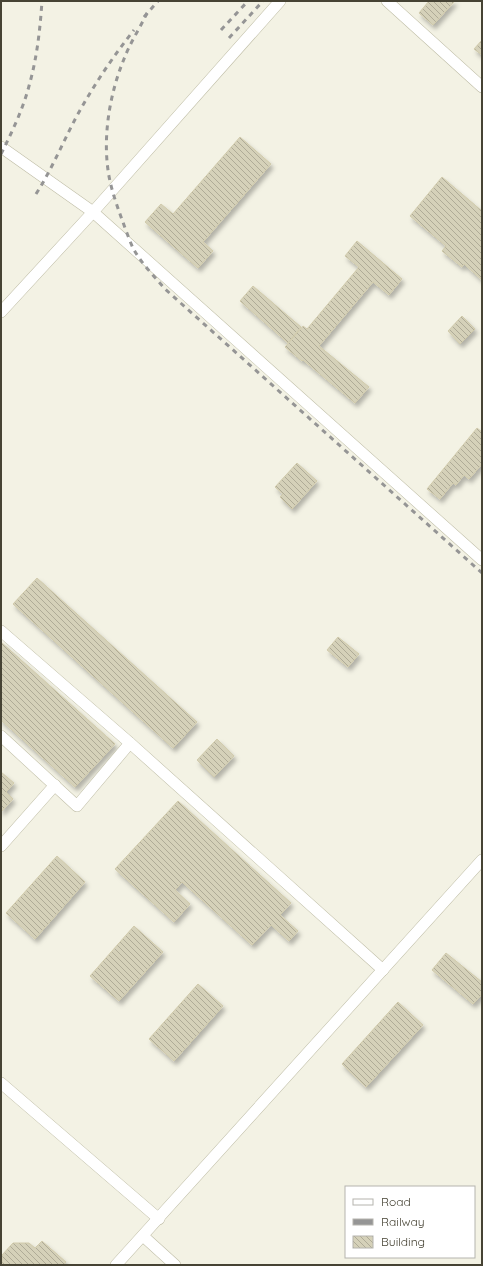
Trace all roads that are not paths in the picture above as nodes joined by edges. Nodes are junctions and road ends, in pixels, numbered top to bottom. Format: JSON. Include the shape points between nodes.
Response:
{"nodes":[{"id":1,"x":280,"y":1,"type":"edge"},
{"id":2,"x":387,"y":1,"type":"edge"},
{"id":3,"x":482,"y":87,"type":"edge"},
{"id":4,"x":1,"y":146,"type":"edge"},
{"id":5,"x":93,"y":212,"type":"junction"},
{"id":6,"x":1,"y":312,"type":"edge"},
{"id":7,"x":482,"y":560,"type":"edge"},
{"id":8,"x":1,"y":631,"type":"edge"},
{"id":9,"x":1,"y":736,"type":"edge"},
{"id":10,"x":130,"y":743,"type":"junction"},
{"id":11,"x":54,"y":785,"type":"junction"},
{"id":12,"x":1,"y":846,"type":"edge"},
{"id":13,"x":482,"y":860,"type":"edge"},
{"id":14,"x":383,"y":970,"type":"junction"},
{"id":15,"x":1,"y":1083,"type":"edge"},
{"id":16,"x":158,"y":1219,"type":"junction"},
{"id":17,"x":143,"y":1236,"type":"junction"},
{"id":18,"x":116,"y":1265,"type":"edge"},
{"id":19,"x":175,"y":1265,"type":"edge"}],
"edges":[{"from":1,"to":5,"type":"lane"},
{"from":2,"to":3,"type":"lane"},
{"from":4,"to":5,"type":"lane"},
{"from":5,"to":6,"type":"lane"},
{"from":5,"to":7,"type":"lane"},
{"from":8,"to":10,"type":"lane"},
{"from":9,"to":11,"type":"lane"},
{"from":10,"to":11,"type":"lane","via":[[77,806]]},
{"from":10,"to":14,"type":"lane"},
{"from":11,"to":12,"type":"lane"},
{"from":13,"to":14,"type":"lane"},
{"from":14,"to":16,"type":"lane"},
{"from":15,"to":16,"type":"lane"},
{"from":16,"to":17,"type":"lane"},
{"from":17,"to":18,"type":"lane"},
{"from":17,"to":19,"type":"lane"}]}
